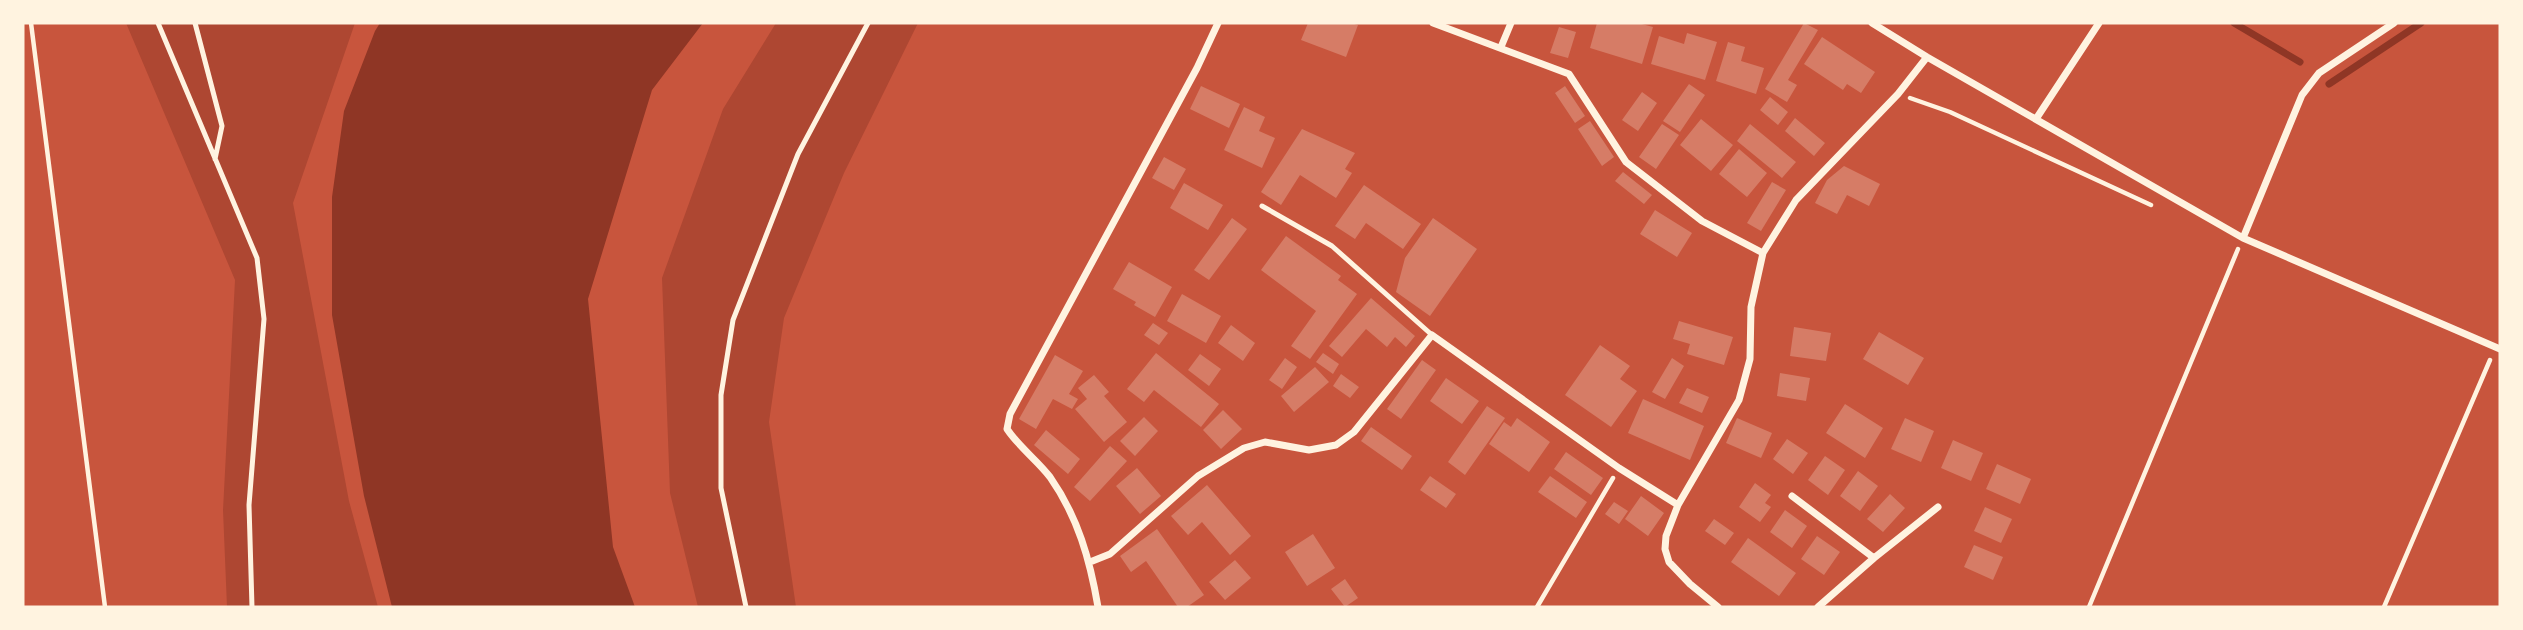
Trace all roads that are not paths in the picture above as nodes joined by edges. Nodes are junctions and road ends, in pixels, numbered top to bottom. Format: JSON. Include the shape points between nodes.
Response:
{"nodes":[{"id":1,"x":158,"y":23,"type":"edge"},
{"id":2,"x":195,"y":23,"type":"edge"},
{"id":3,"x":868,"y":23,"type":"edge"},
{"id":4,"x":1218,"y":23,"type":"edge"},
{"id":5,"x":1433,"y":23,"type":"edge"},
{"id":6,"x":1510,"y":23,"type":"edge"},
{"id":7,"x":1872,"y":23,"type":"edge"},
{"id":8,"x":2099,"y":23,"type":"edge"},
{"id":9,"x":2394,"y":23,"type":"edge"},
{"id":10,"x":1501,"y":47,"type":"junction"},
{"id":11,"x":1927,"y":57,"type":"junction"},
{"id":12,"x":2036,"y":119,"type":"junction"},
{"id":13,"x":215,"y":159,"type":"junction"},
{"id":14,"x":1262,"y":206,"type":"dead end"},
{"id":15,"x":2243,"y":238,"type":"junction"},
{"id":16,"x":1763,"y":253,"type":"junction"},
{"id":17,"x":1432,"y":335,"type":"junction"},
{"id":18,"x":2498,"y":348,"type":"edge"},
{"id":19,"x":1792,"y":496,"type":"dead end"},
{"id":20,"x":1678,"y":505,"type":"junction"},
{"id":21,"x":1938,"y":507,"type":"dead end"},
{"id":22,"x":1874,"y":558,"type":"junction"},
{"id":23,"x":1090,"y":562,"type":"junction"},
{"id":24,"x":252,"y":607,"type":"edge"},
{"id":25,"x":746,"y":607,"type":"edge"},
{"id":26,"x":1098,"y":607,"type":"edge"},
{"id":27,"x":1718,"y":607,"type":"edge"},
{"id":28,"x":1818,"y":607,"type":"edge"}],
"edges":[{"from":1,"to":13,"type":"lane"},
{"from":2,"to":13,"type":"lane","via":[[222,126]]},
{"from":3,"to":25,"type":"lane","via":[[798,154],[733,320],[721,396],[721,488]]},
{"from":4,"to":23,"type":"street","via":[[1010,414],[1007,429],[1048,475],[1070,509]]},
{"from":5,"to":10,"type":"street"},
{"from":6,"to":10,"type":"street"},
{"from":7,"to":11,"type":"street"},
{"from":8,"to":12,"type":"street"},
{"from":9,"to":15,"type":"street","via":[[2319,73],[2302,95]]},
{"from":10,"to":16,"type":"street","via":[[1569,74],[1626,162],[1702,221]]},
{"from":11,"to":12,"type":"street"},
{"from":11,"to":16,"type":"street","via":[[1898,94],[1796,200]]},
{"from":12,"to":15,"type":"street"},
{"from":13,"to":24,"type":"lane","via":[[257,258],[264,319],[249,505]]},
{"from":14,"to":17,"type":"lane","via":[[1332,246]]},
{"from":15,"to":18,"type":"street"},
{"from":16,"to":20,"type":"street","via":[[1751,307],[1750,359],[1740,400]]},
{"from":17,"to":20,"type":"street"},
{"from":17,"to":23,"type":"street","via":[[1354,432],[1336,445],[1309,450],[1265,442],[1244,448],[1198,476],[1110,554]]},
{"from":19,"to":22,"type":"street"},
{"from":20,"to":27,"type":"street","via":[[1667,536],[1669,562]]},
{"from":21,"to":22,"type":"street"},
{"from":22,"to":28,"type":"street"},
{"from":23,"to":26,"type":"street"}]}
